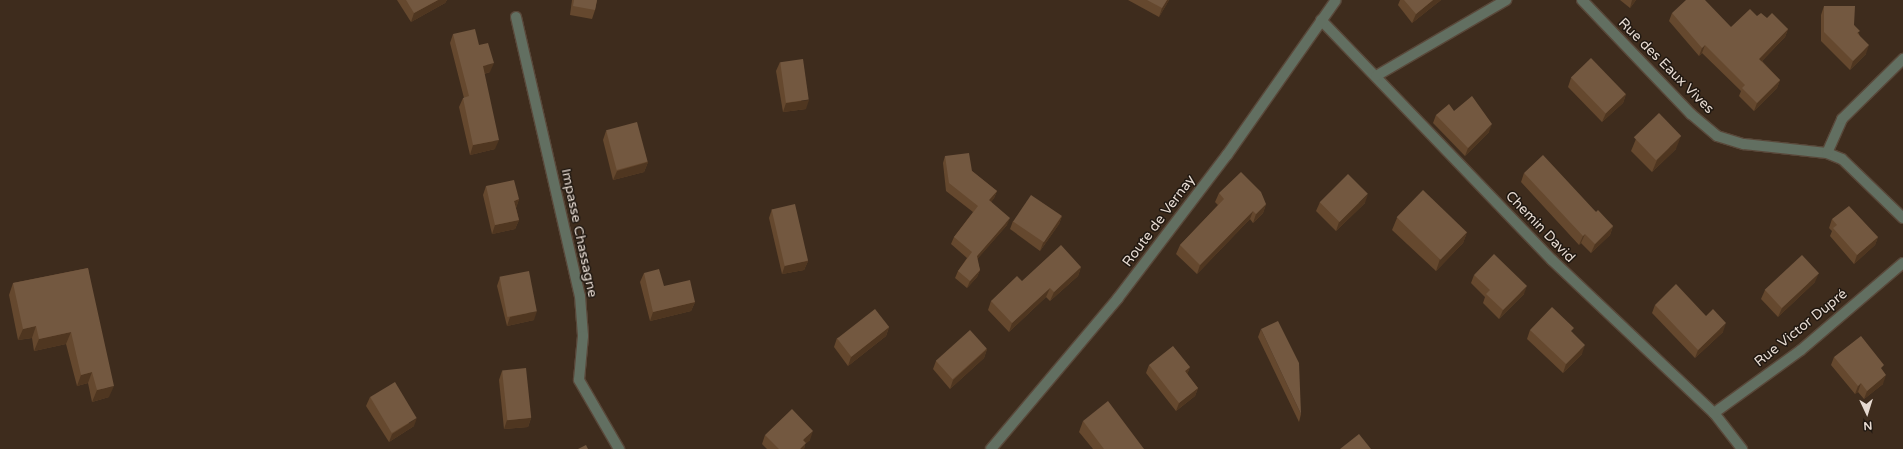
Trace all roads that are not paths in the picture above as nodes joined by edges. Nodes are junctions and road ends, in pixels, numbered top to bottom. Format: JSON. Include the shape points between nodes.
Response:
{"nodes":[{"id":1,"x":1336,"y":0,"type":"edge"},
{"id":2,"x":1506,"y":0,"type":"edge"},
{"id":3,"x":1582,"y":0,"type":"edge"},
{"id":4,"x":516,"y":17,"type":"dead end"},
{"id":5,"x":1322,"y":20,"type":"junction"},
{"id":6,"x":1903,"y":59,"type":"edge"},
{"id":7,"x":1376,"y":76,"type":"junction"},
{"id":8,"x":1827,"y":153,"type":"junction"},
{"id":9,"x":1903,"y":218,"type":"edge"},
{"id":10,"x":1903,"y":263,"type":"edge"},
{"id":11,"x":1714,"y":412,"type":"junction"},
{"id":12,"x":619,"y":449,"type":"edge"},
{"id":13,"x":991,"y":449,"type":"edge"},
{"id":14,"x":1742,"y":449,"type":"edge"}],
"edges":[{"from":1,"to":5,"type":"street","name":"Route de Vernay"},
{"from":2,"to":7,"type":"street"},
{"from":3,"to":8,"type":"street","name":"Rue des Eaux Vives","via":[[1691,114],[1718,136],[1744,144]]},
{"from":4,"to":12,"type":"street","name":"Impasse Chassagne","via":[[580,296],[583,336],[579,380]]},
{"from":5,"to":7,"type":"street","name":"Chemin David"},
{"from":5,"to":13,"type":"street","name":"Route de Vernay","via":[[1227,155],[1118,298]]},
{"from":6,"to":8,"type":"street","via":[[1842,119]]},
{"from":7,"to":11,"type":"street","name":"Chemin David","via":[[1552,260]]},
{"from":8,"to":9,"type":"street","name":"Rue des Eaux Vives","via":[[1842,159]]},
{"from":10,"to":11,"type":"street","name":"Rue Victor Dupré","via":[[1801,350]]},
{"from":11,"to":14,"type":"street","name":"Chemin David"}]}
